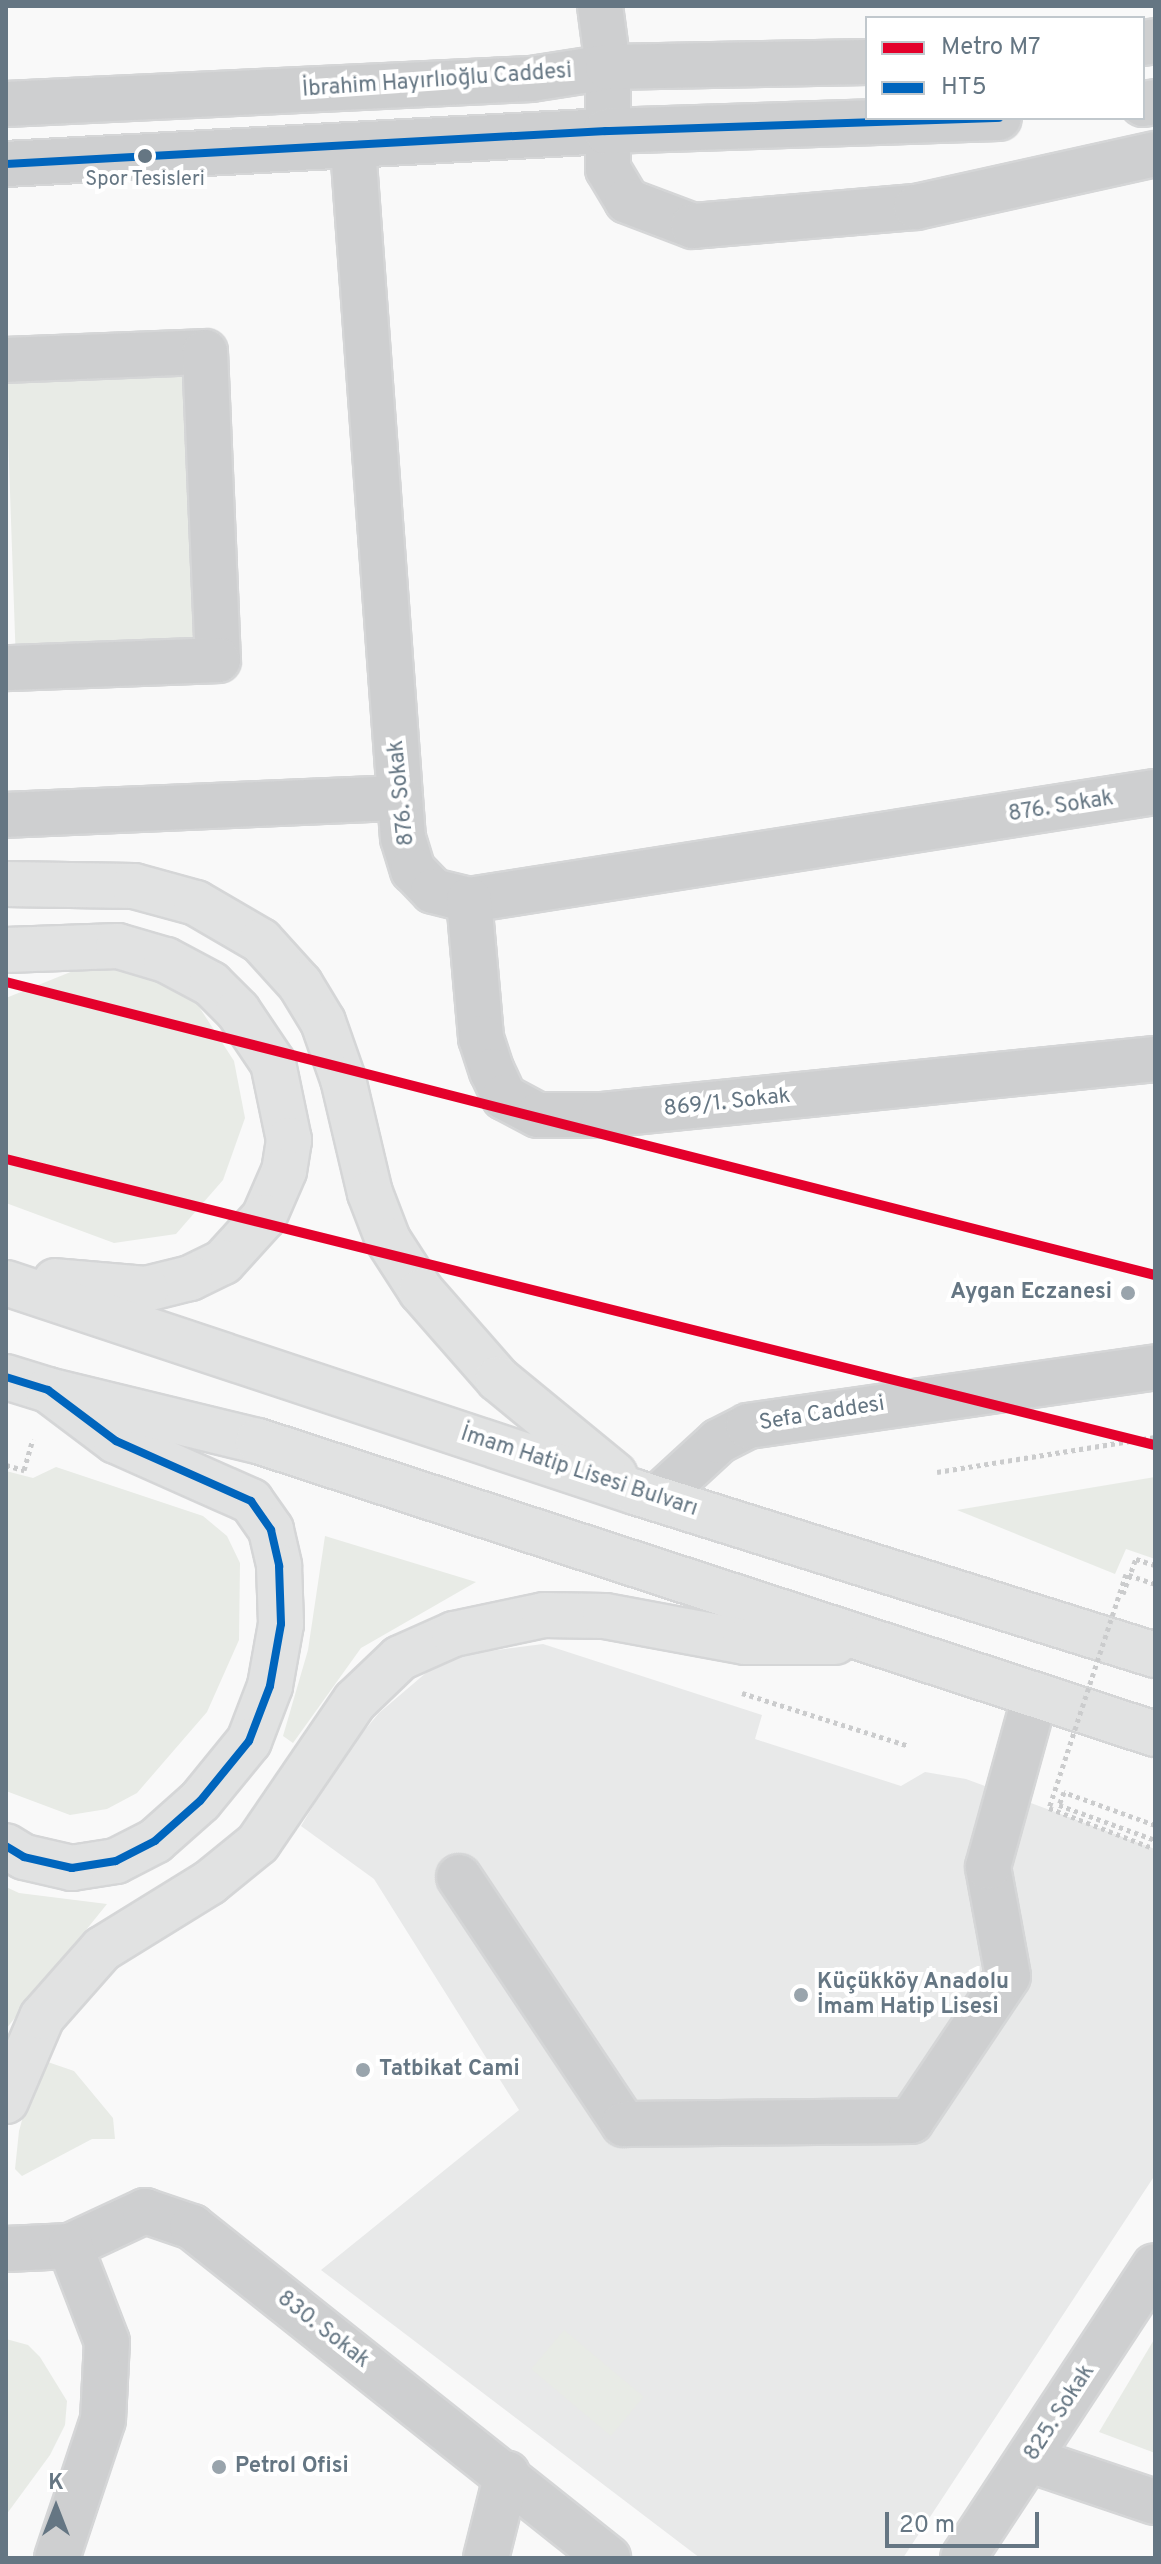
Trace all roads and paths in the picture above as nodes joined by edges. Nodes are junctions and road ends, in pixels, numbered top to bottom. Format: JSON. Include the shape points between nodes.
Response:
{"nodes":[{"id":1,"x":600,"y":6,"type":"edge"},
{"id":2,"x":865,"y":62,"type":"edge"},
{"id":3,"x":608,"y":67,"type":"junction"},
{"id":4,"x":239,"y":93,"type":"junction"},
{"id":5,"x":6,"y":104,"type":"edge"},
{"id":6,"x":939,"y":120,"type":"edge"},
{"id":7,"x":606,"y":131,"type":"junction"},
{"id":8,"x":353,"y":148,"type":"junction"},
{"id":9,"x":244,"y":153,"type":"junction"},
{"id":10,"x":1155,"y":154,"type":"edge"},
{"id":11,"x":6,"y":164,"type":"edge"},
{"id":12,"x":6,"y":360,"type":"edge"},
{"id":13,"x":6,"y":668,"type":"edge"},
{"id":14,"x":1155,"y":792,"type":"edge"},
{"id":15,"x":400,"y":798,"type":"junction"},
{"id":16,"x":6,"y":815,"type":"edge"},
{"id":17,"x":6,"y":884,"type":"edge"},
{"id":18,"x":469,"y":900,"type":"junction"},
{"id":19,"x":6,"y":950,"type":"edge"},
{"id":20,"x":1155,"y":1059,"type":"edge"},
{"id":21,"x":6,"y":1281,"type":"edge"},
{"id":22,"x":1155,"y":1367,"type":"edge"},
{"id":23,"x":6,"y":1377,"type":"edge"},
{"id":24,"x":48,"y":1390,"type":"junction"},
{"id":25,"x":1155,"y":1437,"type":"edge"},
{"id":26,"x":6,"y":1465,"type":"edge"},
{"id":27,"x":24,"y":1470,"type":"dead end"},
{"id":28,"x":937,"y":1472,"type":"dead end"},
{"id":29,"x":646,"y":1495,"type":"junction"},
{"id":30,"x":1155,"y":1565,"type":"edge"},
{"id":31,"x":1155,"y":1584,"type":"edge"},
{"id":32,"x":1123,"y":1594,"type":"dead end"},
{"id":33,"x":872,"y":1642,"type":"junction"},
{"id":34,"x":1155,"y":1655,"type":"edge"},
{"id":35,"x":732,"y":1690,"type":"dead end"},
{"id":36,"x":1035,"y":1696,"type":"junction"},
{"id":37,"x":1155,"y":1734,"type":"edge"},
{"id":38,"x":909,"y":1746,"type":"dead end"},
{"id":39,"x":1155,"y":1825,"type":"edge"},
{"id":40,"x":1155,"y":1840,"type":"edge"},
{"id":41,"x":6,"y":1846,"type":"edge"},
{"id":42,"x":1155,"y":1849,"type":"edge"},
{"id":43,"x":459,"y":1877,"type":"dead end"},
{"id":44,"x":6,"y":2101,"type":"edge"},
{"id":45,"x":70,"y":2246,"type":"junction"},
{"id":46,"x":6,"y":2249,"type":"edge"},
{"id":47,"x":1155,"y":2266,"type":"edge"},
{"id":48,"x":1030,"y":2460,"type":"junction"},
{"id":49,"x":507,"y":2474,"type":"junction"},
{"id":50,"x":1155,"y":2502,"type":"edge"},
{"id":51,"x":57,"y":2558,"type":"edge"},
{"id":52,"x":486,"y":2558,"type":"edge"},
{"id":53,"x":608,"y":2558,"type":"edge"},
{"id":54,"x":963,"y":2558,"type":"edge"}],
"edges":[{"from":1,"to":3,"type":"street"},
{"from":2,"to":3,"type":"street","name":"İbrahim Hayırlıoğlu Caddesi"},
{"from":3,"to":4,"type":"street","name":"İbrahim Hayırlıoğlu Caddesi","via":[[531,79]]},
{"from":3,"to":7,"type":"street"},
{"from":4,"to":5,"type":"street","name":"İbrahim Hayırlıoğlu Caddesi"},
{"from":4,"to":9,"type":"street"},
{"from":6,"to":7,"type":"street"},
{"from":7,"to":8,"type":"street"},
{"from":7,"to":10,"type":"street","via":[[608,169],[627,201],[693,226],[916,207]]},
{"from":8,"to":9,"type":"street"},
{"from":8,"to":15,"type":"street","name":"876. Sokak"},
{"from":9,"to":11,"type":"street"},
{"from":12,"to":13,"type":"street","via":[[205,352],[218,660]]},
{"from":14,"to":18,"type":"street","name":"876. Sokak"},
{"from":15,"to":16,"type":"street"},
{"from":15,"to":18,"type":"street","name":"876. Sokak","via":[[403,838],[413,870],[433,891]]},
{"from":17,"to":29,"type":"main road","via":[[134,886],[196,903],[261,941],[300,984],[323,1022],[343,1079],[370,1193],[388,1240],[421,1291],[498,1379]]},
{"from":18,"to":20,"type":"street","name":"869/1. Sokak","via":[[481,1038],[504,1097],[538,1115],[603,1115]]},
{"from":19,"to":21,"type":"main road","via":[[118,946],[166,960],[211,984],[238,1011],[273,1063],[289,1140],[284,1171],[264,1217],[249,1239],[207,1271],[146,1289]]},
{"from":21,"to":29,"type":"main road","name":"İmam Hatip Lisesi Bulvarı"},
{"from":22,"to":29,"type":"street","name":"Sefa Caddesi","via":[[748,1426]]},
{"from":23,"to":24,"type":"main road"},
{"from":24,"to":33,"type":"main road","via":[[258,1441]]},
{"from":24,"to":41,"type":"main road","via":[[116,1441],[251,1501],[271,1530],[279,1566],[281,1624],[270,1686],[249,1741],[200,1801],[155,1841],[116,1861],[72,1868],[24,1857]]},
{"from":25,"to":28,"type":"path"},
{"from":26,"to":27,"type":"path"},
{"from":29,"to":34,"type":"main road","name":"İmam Hatip Lisesi Bulvarı"},
{"from":30,"to":32,"type":"path","via":[[1136,1559]]},
{"from":31,"to":42,"type":"path","bridge":true,"via":[[1126,1574],[1049,1808]]},
{"from":33,"to":36,"type":"main road"},
{"from":33,"to":44,"type":"main road","via":[[745,1642],[631,1619],[544,1615],[454,1634],[400,1658],[355,1701],[258,1843],[209,1883],[102,1949],[42,2017]]},
{"from":35,"to":38,"type":"path"},
{"from":36,"to":37,"type":"main road"},
{"from":36,"to":43,"type":"street","via":[[988,1867],[1008,1976],[911,2121],[624,2124]]},
{"from":39,"to":40,"type":"path","via":[[1064,1792],[1059,1805]]},
{"from":45,"to":46,"type":"street","name":"830. Sokak"},
{"from":45,"to":49,"type":"street","name":"830. Sokak","via":[[145,2211],[192,2227]]},
{"from":45,"to":51,"type":"street","via":[[107,2342],[103,2420]]},
{"from":47,"to":48,"type":"street","name":"825. Sokak"},
{"from":48,"to":50,"type":"street"},
{"from":48,"to":54,"type":"street","name":"825. Sokak"},
{"from":49,"to":52,"type":"street"},
{"from":49,"to":53,"type":"street","name":"830. Sokak"}]}
